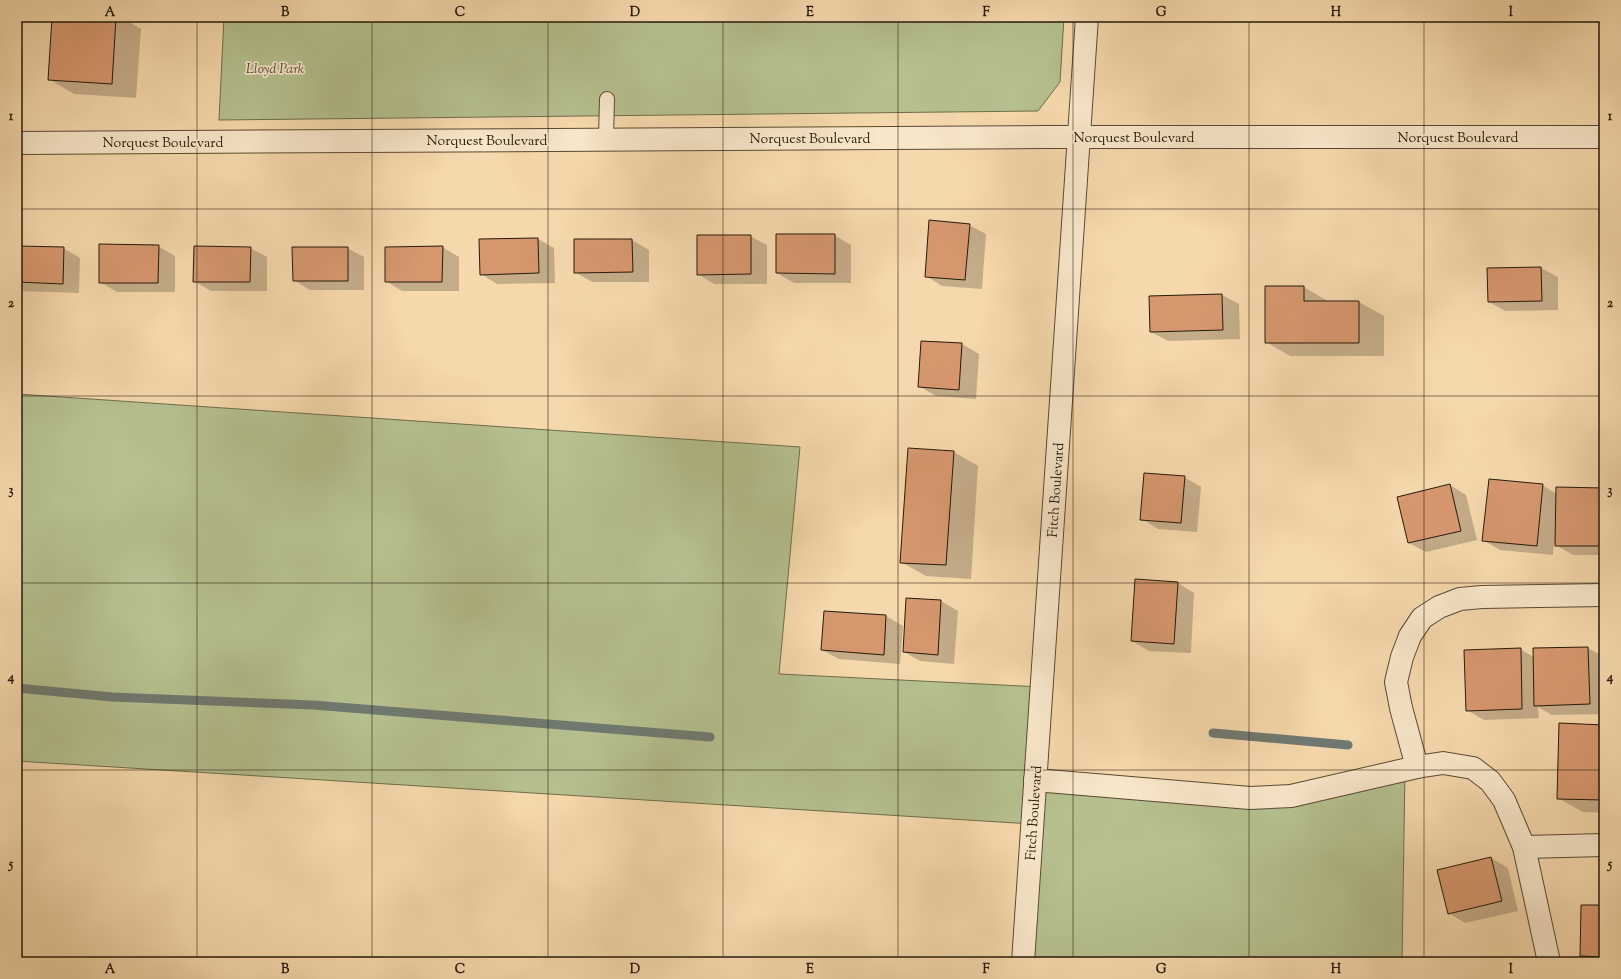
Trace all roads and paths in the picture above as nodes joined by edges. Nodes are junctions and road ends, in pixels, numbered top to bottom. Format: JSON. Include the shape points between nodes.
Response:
{"nodes":[{"id":1,"x":1087,"y":17,"type":"edge"},
{"id":2,"x":606,"y":99,"type":"dead end"},
{"id":3,"x":1079,"y":137,"type":"junction"},
{"id":4,"x":1604,"y":137,"type":"edge"},
{"id":5,"x":606,"y":139,"type":"junction"},
{"id":6,"x":17,"y":143,"type":"edge"},
{"id":7,"x":1604,"y":595,"type":"edge"},
{"id":8,"x":1417,"y":767,"type":"junction"},
{"id":9,"x":1035,"y":780,"type":"junction"},
{"id":10,"x":1604,"y":845,"type":"edge"},
{"id":11,"x":1524,"y":847,"type":"junction"},
{"id":12,"x":1023,"y":962,"type":"edge"},
{"id":13,"x":1549,"y":962,"type":"edge"}],
"edges":[{"from":1,"to":3,"type":"street","name":"Fitch Boulevard"},
{"from":2,"to":5,"type":"lane"},
{"from":3,"to":4,"type":"street","name":"Norquest Boulevard"},
{"from":3,"to":5,"type":"street","name":"Norquest Boulevard"},
{"from":3,"to":9,"type":"street","name":"Fitch Boulevard"},
{"from":5,"to":6,"type":"street","name":"Norquest Boulevard"},
{"from":7,"to":8,"type":"street","via":[[1460,599],[1439,607],[1422,618],[1410,636],[1396,682]]},
{"from":8,"to":9,"type":"street","via":[[1291,796],[1250,798]]},
{"from":8,"to":11,"type":"street","via":[[1443,763],[1473,768],[1490,781],[1504,800]]},
{"from":9,"to":12,"type":"street","name":"Fitch Boulevard"},
{"from":10,"to":11,"type":"street"},
{"from":11,"to":13,"type":"street"}]}
